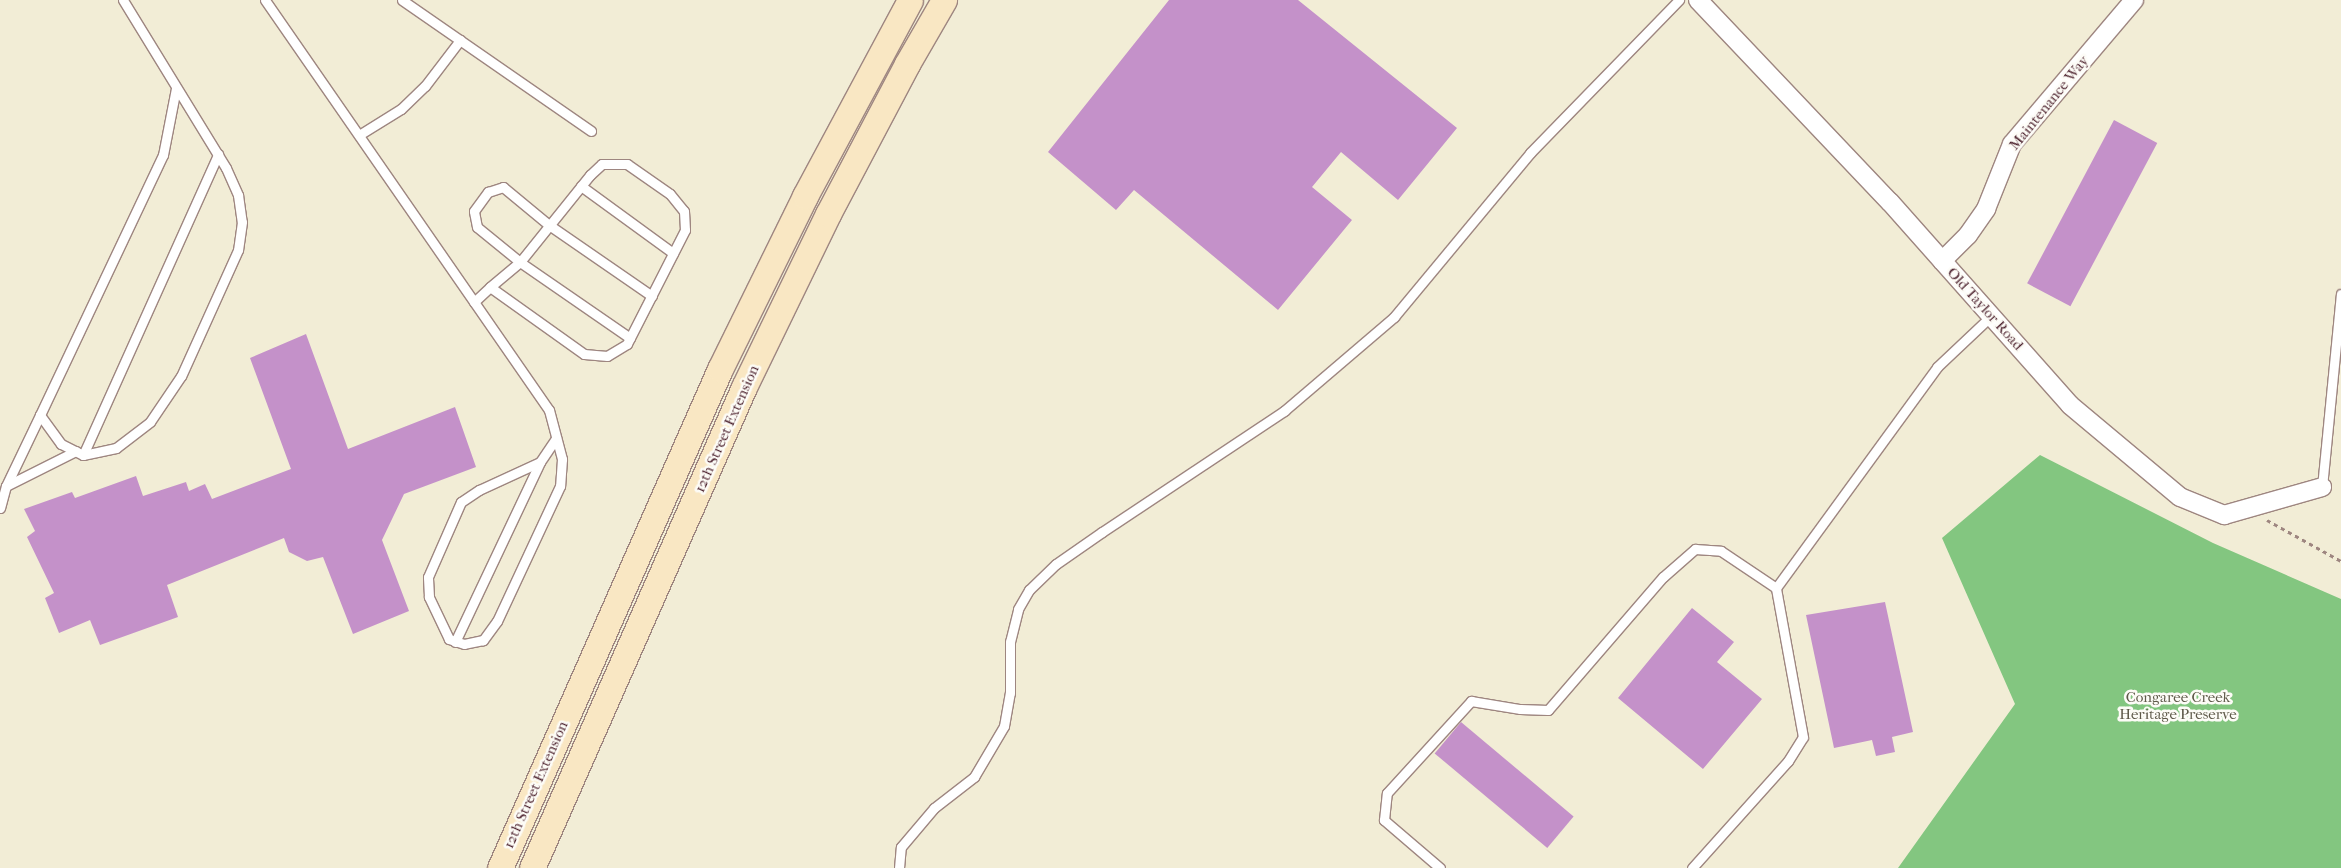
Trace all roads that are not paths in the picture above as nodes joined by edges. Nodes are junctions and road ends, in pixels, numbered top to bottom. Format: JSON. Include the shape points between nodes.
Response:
{"nodes":[{"id":1,"x":123,"y":0,"type":"edge"},
{"id":2,"x":266,"y":0,"type":"edge"},
{"id":3,"x":402,"y":0,"type":"edge"},
{"id":4,"x":910,"y":0,"type":"edge"},
{"id":5,"x":944,"y":0,"type":"edge"},
{"id":6,"x":1679,"y":0,"type":"edge"},
{"id":7,"x":1698,"y":0,"type":"edge"},
{"id":8,"x":2134,"y":0,"type":"edge"},
{"id":9,"x":460,"y":40,"type":"junction"},
{"id":10,"x":176,"y":88,"type":"junction"},
{"id":11,"x":590,"y":131,"type":"dead end"},
{"id":12,"x":359,"y":135,"type":"junction"},
{"id":13,"x":218,"y":154,"type":"junction"},
{"id":14,"x":581,"y":186,"type":"junction"},
{"id":15,"x":549,"y":225,"type":"junction"},
{"id":16,"x":674,"y":253,"type":"junction"},
{"id":17,"x":1942,"y":261,"type":"junction"},
{"id":18,"x":520,"y":262,"type":"junction"},
{"id":19,"x":490,"y":287,"type":"junction"},
{"id":20,"x":2341,"y":294,"type":"edge"},
{"id":21,"x":652,"y":296,"type":"junction"},
{"id":22,"x":474,"y":302,"type":"junction"},
{"id":23,"x":1991,"y":316,"type":"junction"},
{"id":24,"x":630,"y":338,"type":"junction"},
{"id":25,"x":40,"y":415,"type":"junction"},
{"id":26,"x":556,"y":438,"type":"junction"},
{"id":27,"x":80,"y":453,"type":"junction"},
{"id":28,"x":540,"y":462,"type":"junction"},
{"id":29,"x":6,"y":486,"type":"junction"},
{"id":30,"x":2322,"y":487,"type":"joint"},
{"id":31,"x":0,"y":508,"type":"edge"},
{"id":32,"x":1776,"y":588,"type":"junction"},
{"id":33,"x":455,"y":642,"type":"junction"},
{"id":34,"x":500,"y":868,"type":"edge"},
{"id":35,"x":532,"y":868,"type":"edge"},
{"id":36,"x":899,"y":868,"type":"edge"},
{"id":37,"x":1440,"y":868,"type":"edge"},
{"id":38,"x":1692,"y":868,"type":"edge"}],
"edges":[{"from":1,"to":10,"type":"lane"},
{"from":2,"to":12,"type":"lane"},
{"from":3,"to":9,"type":"lane"},
{"from":4,"to":34,"type":"main road","name":"12th Street Extension","via":[[810,188],[720,369]]},
{"from":5,"to":35,"type":"main road","name":"12th Street Extension","via":[[828,214],[744,387]]},
{"from":6,"to":36,"type":"lane","via":[[1530,153],[1394,316],[1284,411],[1056,564],[1029,590],[1018,609],[1010,642],[1010,693],[1004,726],[974,777],[934,808],[901,847]]},
{"from":7,"to":17,"type":"street","name":"Old Taylor Road"},
{"from":8,"to":17,"type":"street","name":"Maintenance Way","via":[[2012,144],[1986,209],[1968,235]]},
{"from":9,"to":11,"type":"lane"},
{"from":9,"to":12,"type":"lane","via":[[425,86],[401,109]]},
{"from":10,"to":13,"type":"lane"},
{"from":10,"to":25,"type":"lane","via":[[163,155]]},
{"from":12,"to":22,"type":"lane"},
{"from":13,"to":27,"type":"lane"},
{"from":13,"to":27,"type":"lane","via":[[238,195],[242,222],[238,250],[181,376],[150,422],[116,448]]},
{"from":14,"to":15,"type":"lane"},
{"from":14,"to":16,"type":"lane"},
{"from":14,"to":16,"type":"lane","via":[[602,164],[627,164],[670,194],[684,211],[685,230]]},
{"from":15,"to":18,"type":"lane"},
{"from":15,"to":18,"type":"lane","via":[[503,186],[488,192],[474,211],[477,228]]},
{"from":15,"to":21,"type":"lane"},
{"from":16,"to":21,"type":"lane"},
{"from":17,"to":23,"type":"street","name":"Old Taylor Road"},
{"from":18,"to":19,"type":"lane"},
{"from":18,"to":24,"type":"lane"},
{"from":19,"to":22,"type":"lane"},
{"from":19,"to":24,"type":"lane","via":[[584,354],[606,356],[627,344]]},
{"from":20,"to":30,"type":"lane"},
{"from":21,"to":24,"type":"lane"},
{"from":22,"to":26,"type":"lane","via":[[549,410]]},
{"from":23,"to":30,"type":"street","name":"Old Taylor Road","via":[[2070,405],[2180,497],[2224,515]]},
{"from":23,"to":32,"type":"lane","via":[[1937,367]]},
{"from":25,"to":27,"type":"lane","via":[[61,444]]},
{"from":25,"to":29,"type":"lane"},
{"from":26,"to":28,"type":"lane"},
{"from":26,"to":33,"type":"lane","via":[[562,459],[560,486],[497,621],[483,640],[464,644]]},
{"from":27,"to":29,"type":"lane"},
{"from":28,"to":33,"type":"lane"},
{"from":28,"to":33,"type":"lane","via":[[479,490],[461,502],[428,576],[429,597],[449,639]]},
{"from":29,"to":31,"type":"lane"},
{"from":32,"to":37,"type":"lane","via":[[1721,551],[1695,549],[1662,577],[1548,710],[1471,702],[1387,793],[1384,820]]},
{"from":32,"to":38,"type":"lane","via":[[1803,737],[1788,761]]}]}
